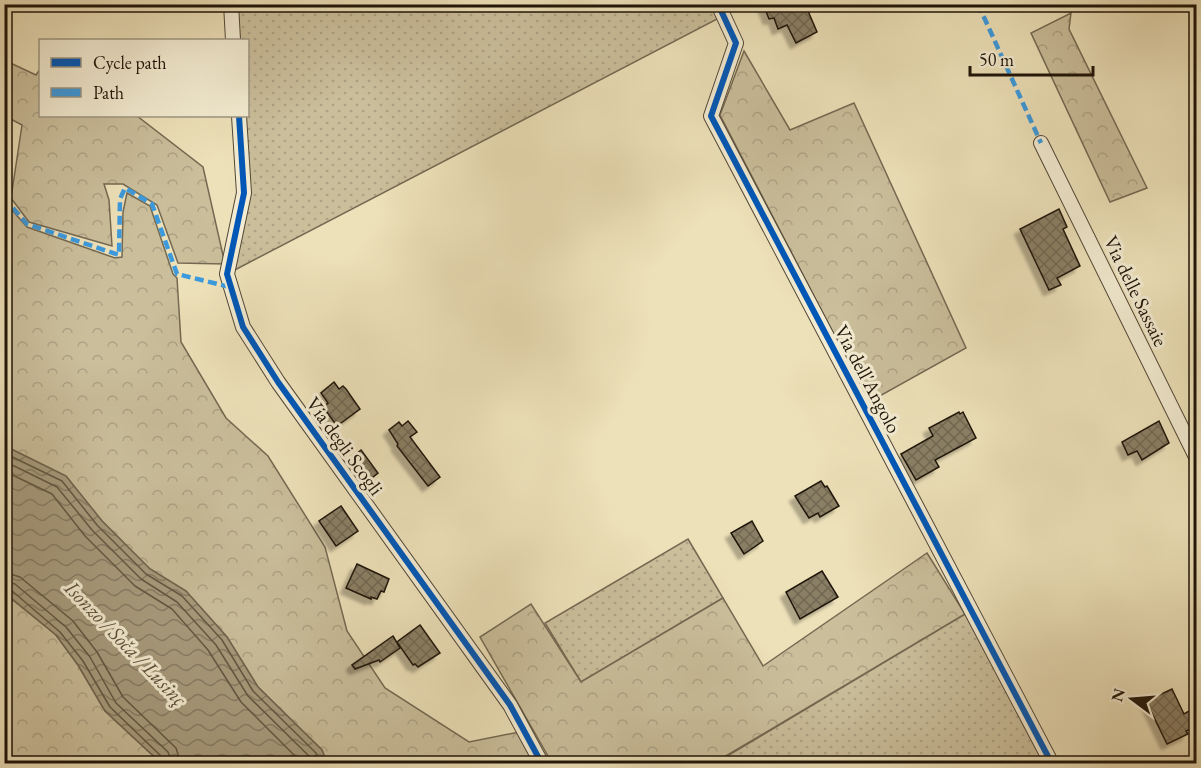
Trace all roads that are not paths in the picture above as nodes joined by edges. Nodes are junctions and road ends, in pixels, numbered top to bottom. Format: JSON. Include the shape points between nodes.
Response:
{"nodes":[{"id":1,"x":231,"y":4,"type":"edge"},
{"id":2,"x":718,"y":4,"type":"edge"},
{"id":3,"x":233,"y":39,"type":"edge"},
{"id":4,"x":239,"y":117,"type":"edge"},
{"id":5,"x":1041,"y":143,"type":"dead end"},
{"id":6,"x":1197,"y":457,"type":"edge"},
{"id":7,"x":542,"y":764,"type":"edge"},
{"id":8,"x":1052,"y":764,"type":"edge"}],
"edges":[{"from":1,"to":3,"type":"street"},
{"from":2,"to":8,"type":"street","name":"Via dell'Angolo","via":[[736,43],[711,116]]},
{"from":4,"to":7,"type":"street","name":"Via degli Scogli","via":[[244,193],[227,274],[243,327],[278,382],[510,705]]},
{"from":5,"to":6,"type":"street","name":"Via delle Sassaie"}]}
